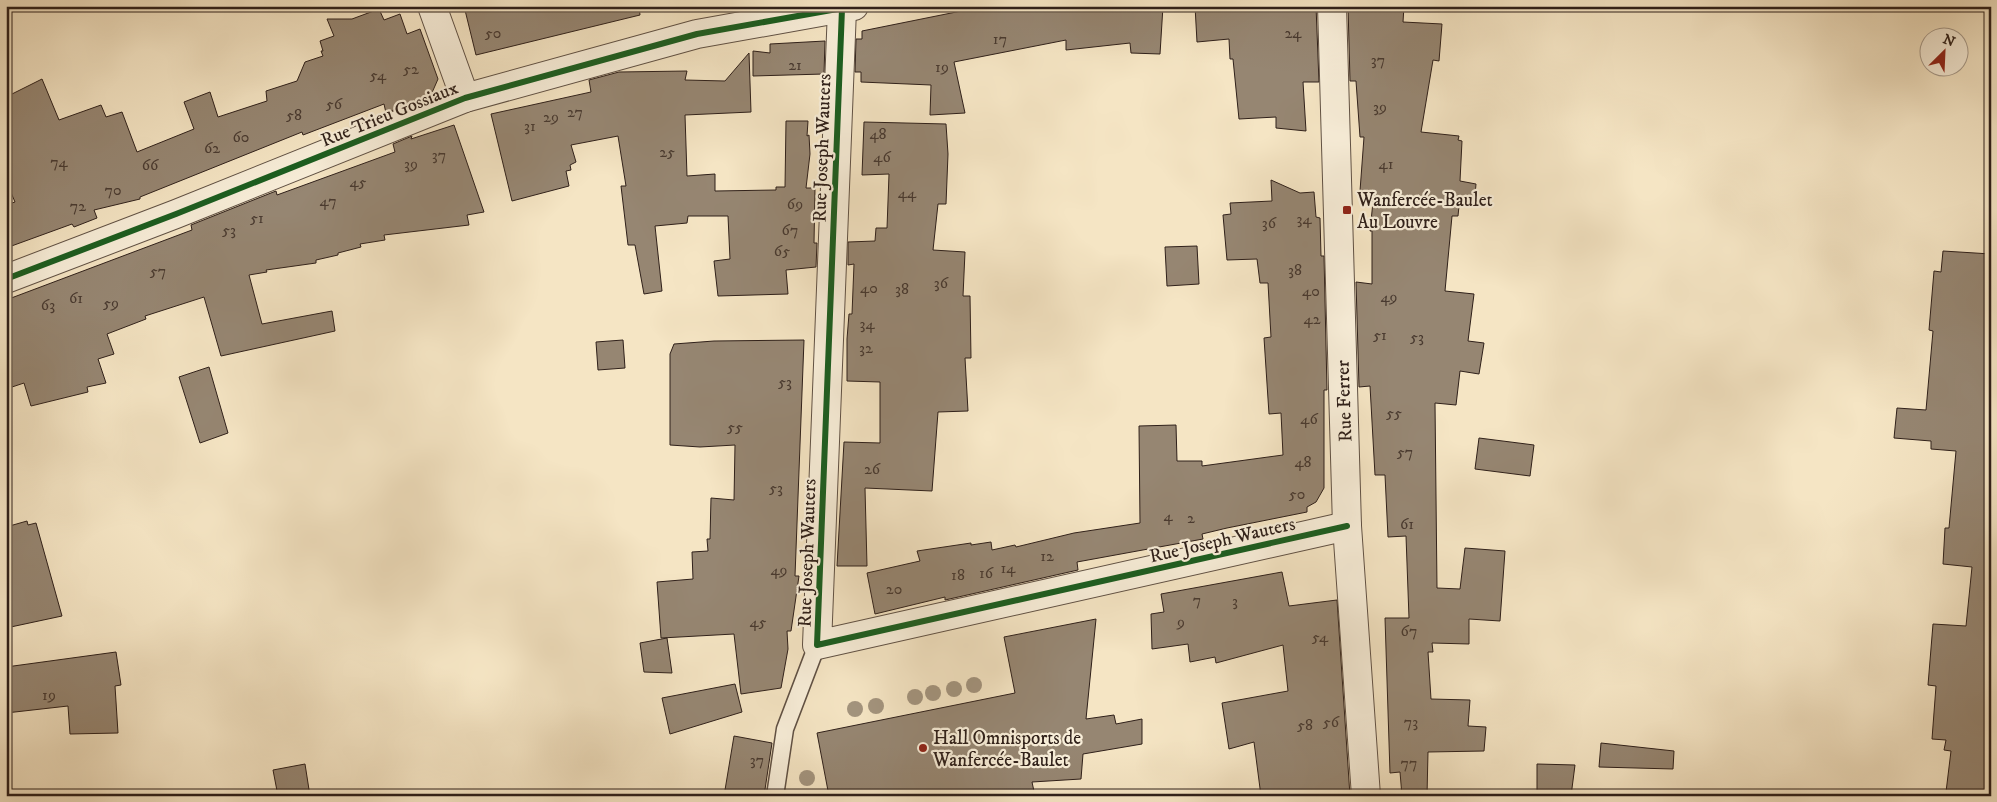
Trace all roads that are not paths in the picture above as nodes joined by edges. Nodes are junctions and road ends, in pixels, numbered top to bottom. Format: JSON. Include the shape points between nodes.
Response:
{"nodes":[{"id":1,"x":432,"y":6,"type":"edge"},
{"id":2,"x":1332,"y":6,"type":"edge"},
{"id":3,"x":848,"y":8,"type":"edge"},
{"id":4,"x":465,"y":98,"type":"junction"},
{"id":5,"x":6,"y":279,"type":"edge"},
{"id":6,"x":1347,"y":526,"type":"junction"},
{"id":7,"x":818,"y":645,"type":"junction"},
{"id":8,"x":775,"y":796,"type":"edge"},
{"id":9,"x":1366,"y":796,"type":"edge"}],
"edges":[{"from":1,"to":4,"type":"street"},
{"from":2,"to":6,"type":"street","name":"Rue Ferrer"},
{"from":3,"to":4,"type":"street","name":"Rue Trieu Gossiaux","via":[[697,34]]},
{"from":3,"to":7,"type":"street","name":"Rue Joseph Wauters"},
{"from":4,"to":5,"type":"street","name":"Rue Trieu Gossiaux"},
{"from":6,"to":7,"type":"street","name":"Rue Joseph Wauters"},
{"from":6,"to":9,"type":"street","name":"Rue Ferrer"},
{"from":7,"to":8,"type":"lane","via":[[785,729]]}]}
